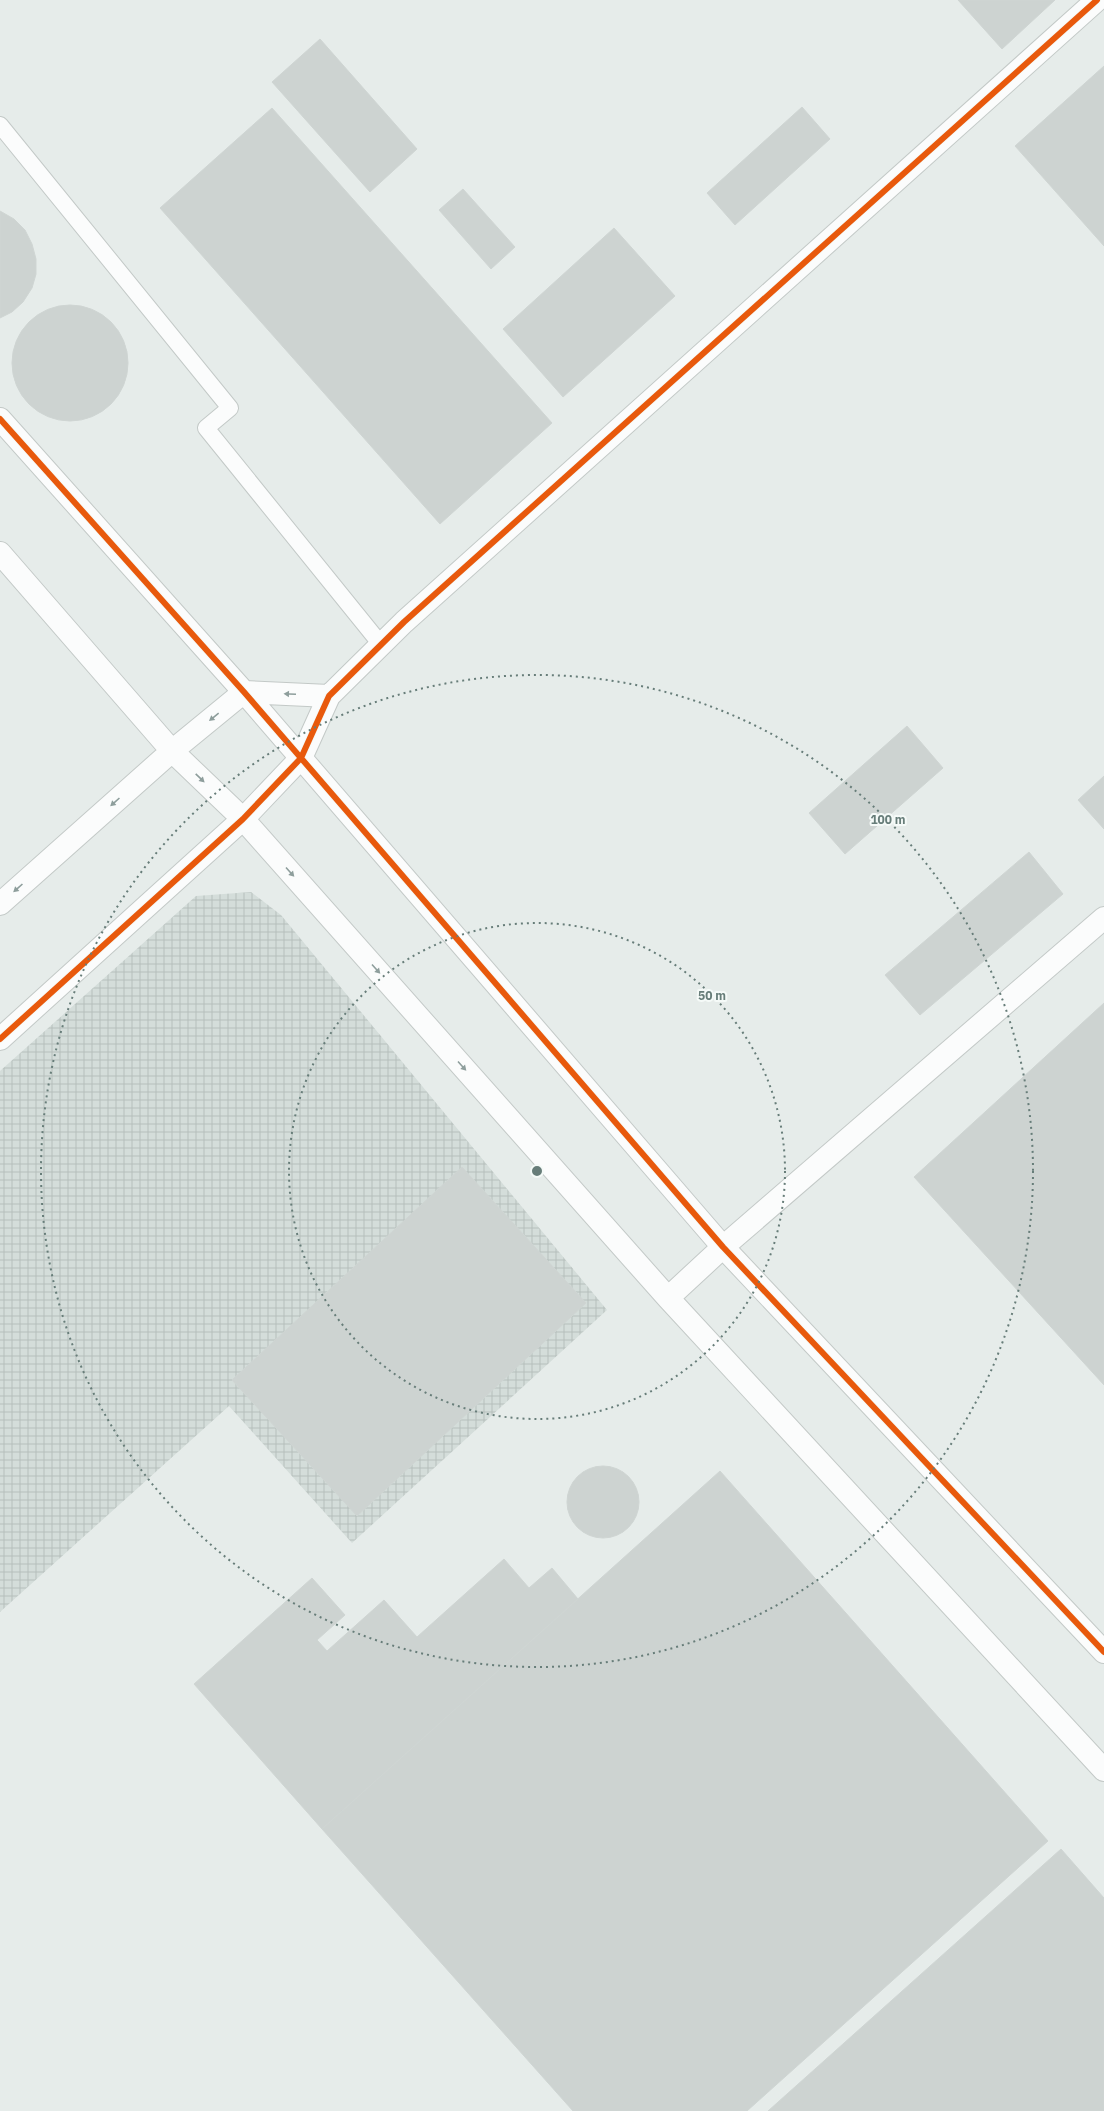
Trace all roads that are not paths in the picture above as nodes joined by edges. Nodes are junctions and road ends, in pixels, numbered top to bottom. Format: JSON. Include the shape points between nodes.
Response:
{"nodes":[{"id":1,"x":1097,"y":0,"type":"edge"},
{"id":2,"x":0,"y":125,"type":"edge"},
{"id":3,"x":0,"y":419,"type":"edge"},
{"id":4,"x":0,"y":553,"type":"edge"},
{"id":5,"x":404,"y":622,"type":"junction"},
{"id":6,"x":244,"y":692,"type":"junction"},
{"id":7,"x":329,"y":696,"type":"junction"},
{"id":8,"x":172,"y":751,"type":"junction"},
{"id":9,"x":301,"y":758,"type":"junction"},
{"id":10,"x":244,"y":819,"type":"junction"},
{"id":11,"x":0,"y":904,"type":"edge"},
{"id":12,"x":1104,"y":918,"type":"edge"},
{"id":13,"x":0,"y":1039,"type":"edge"},
{"id":14,"x":723,"y":1247,"type":"junction"},
{"id":15,"x":668,"y":1298,"type":"junction"},
{"id":16,"x":1104,"y":1652,"type":"edge"},
{"id":17,"x":1104,"y":1770,"type":"edge"}],
"edges":[{"from":1,"to":5,"type":"street"},
{"from":2,"to":5,"type":"lane","via":[[230,408],[206,428],[379,642]]},
{"from":3,"to":6,"type":"street"},
{"from":4,"to":8,"type":"street"},
{"from":5,"to":7,"type":"street"},
{"from":7,"to":6,"type":"street","one_way":true},
{"from":6,"to":8,"type":"street","one_way":true},
{"from":6,"to":9,"type":"street"},
{"from":7,"to":9,"type":"street"},
{"from":8,"to":10,"type":"street","one_way":true},
{"from":8,"to":11,"type":"street","one_way":true},
{"from":9,"to":10,"type":"street"},
{"from":9,"to":14,"type":"street"},
{"from":10,"to":13,"type":"street"},
{"from":10,"to":15,"type":"street","one_way":true},
{"from":12,"to":14,"type":"street"},
{"from":14,"to":15,"type":"street"},
{"from":14,"to":16,"type":"street"},
{"from":15,"to":17,"type":"street"}]}
